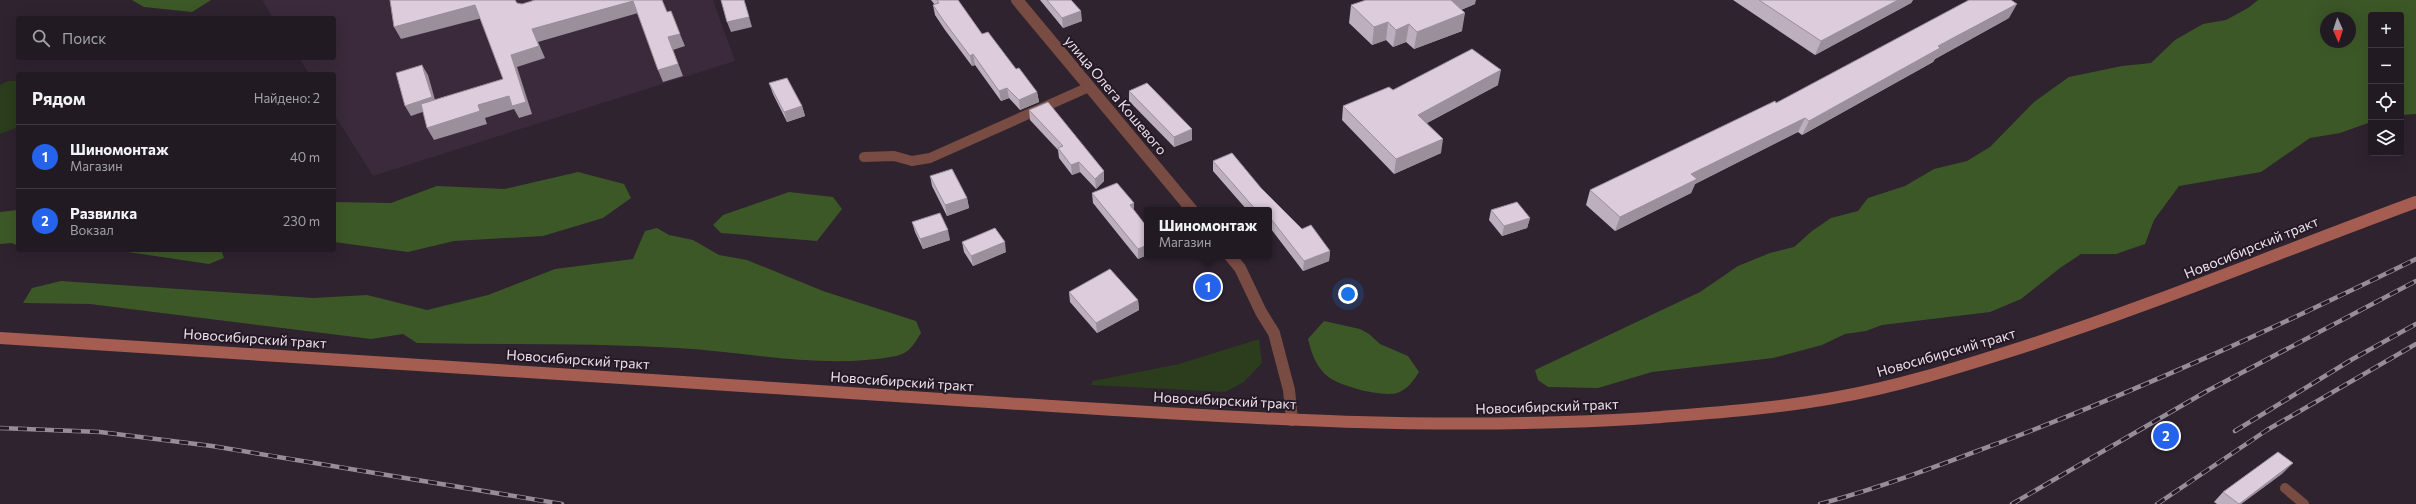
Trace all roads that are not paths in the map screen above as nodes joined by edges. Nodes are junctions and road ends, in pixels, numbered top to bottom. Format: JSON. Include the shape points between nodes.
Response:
{"nodes":[{"id":1,"x":1016,"y":0,"type":"edge"},
{"id":2,"x":1089,"y":87,"type":"junction"},
{"id":3,"x":864,"y":157,"type":"dead end"},
{"id":4,"x":2416,"y":202,"type":"edge"},
{"id":5,"x":1189,"y":207,"type":"edge"},
{"id":6,"x":1232,"y":259,"type":"edge"},
{"id":7,"x":0,"y":338,"type":"edge"},
{"id":8,"x":1292,"y":420,"type":"junction"},
{"id":9,"x":2285,"y":488,"type":"dead end"},
{"id":10,"x":2304,"y":504,"type":"edge"}],
"edges":[{"from":1,"to":2,"type":"street","name":"улица Олега Кошевого"},
{"from":2,"to":3,"type":"lane","via":[[930,158],[912,161],[894,156]]},
{"from":2,"to":5,"type":"street","name":"улица Олега Кошевого"},
{"from":4,"to":8,"type":"main road","name":"Новосибирский тракт","via":[[2074,332],[1908,383],[1818,400],[1636,418],[1480,425]]},
{"from":6,"to":8,"type":"street","via":[[1240,268],[1274,333],[1288,390]]},
{"from":7,"to":8,"type":"main road","name":"Новосибирский тракт","via":[[878,396]]},
{"from":9,"to":10,"type":"lane"}]}
